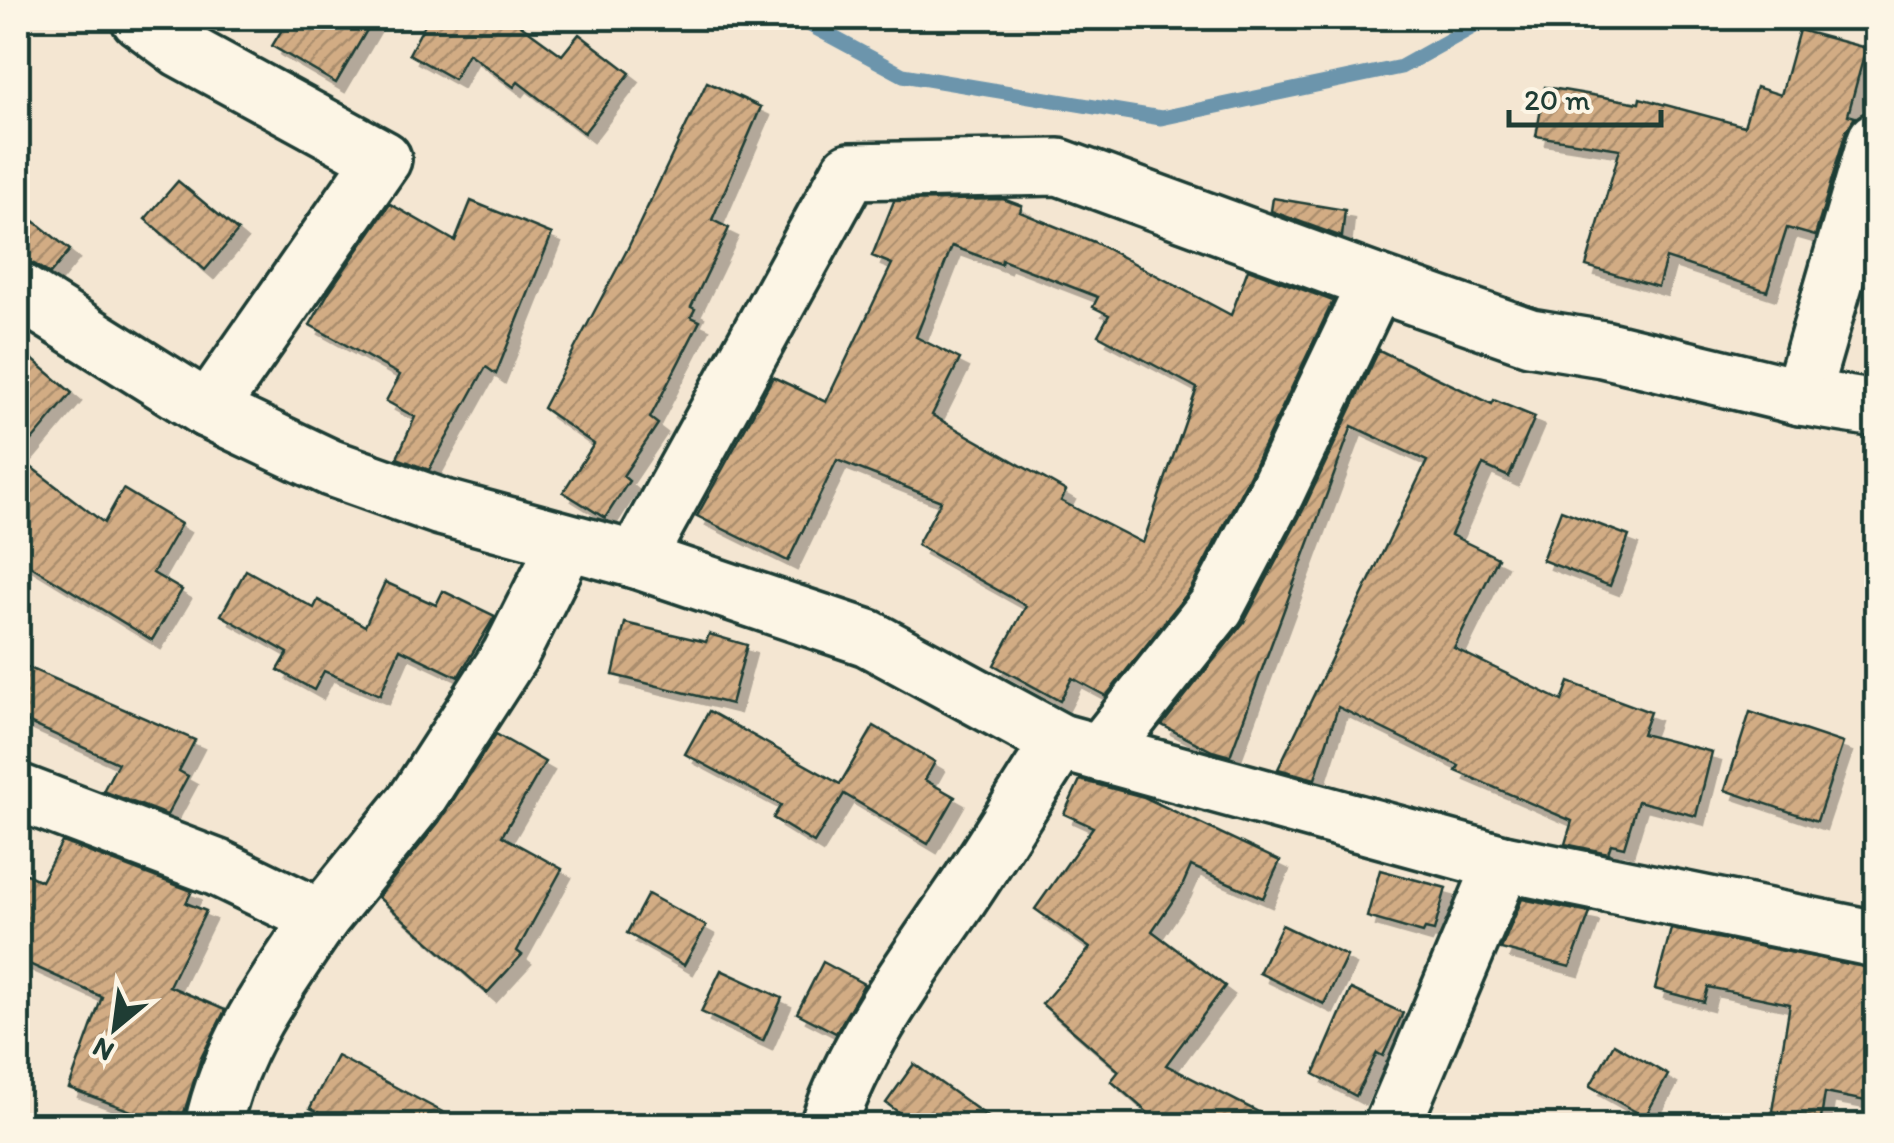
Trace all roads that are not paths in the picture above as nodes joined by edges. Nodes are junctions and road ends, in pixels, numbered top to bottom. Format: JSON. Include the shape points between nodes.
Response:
{"nodes":[{"id":1,"x":139,"y":18,"type":"edge"},
{"id":2,"x":1876,"y":140,"type":"edge"},
{"id":3,"x":1376,"y":283,"type":"junction"},
{"id":4,"x":18,"y":291,"type":"edge"},
{"id":5,"x":1801,"y":397,"type":"junction"},
{"id":6,"x":1876,"y":409,"type":"edge"},
{"id":7,"x":208,"y":410,"type":"junction"},
{"id":8,"x":567,"y":542,"type":"junction"},
{"id":9,"x":636,"y":560,"type":"junction"},
{"id":10,"x":1080,"y":748,"type":"junction"},
{"id":11,"x":18,"y":792,"type":"edge"},
{"id":12,"x":1503,"y":863,"type":"junction"},
{"id":13,"x":321,"y":918,"type":"junction"},
{"id":14,"x":1876,"y":939,"type":"edge"},
{"id":15,"x":213,"y":1126,"type":"edge"},
{"id":16,"x":828,"y":1126,"type":"edge"},
{"id":17,"x":1392,"y":1126,"type":"edge"}],
"edges":[{"from":1,"to":7,"type":"street","via":[[181,49],[383,159]]},
{"from":2,"to":5,"type":"street"},
{"from":3,"to":5,"type":"street","via":[[1530,336]]},
{"from":3,"to":9,"type":"street","via":[[1058,168],[850,170]]},
{"from":3,"to":10,"type":"street","via":[[1216,607]]},
{"from":4,"to":7,"type":"street"},
{"from":5,"to":6,"type":"street"},
{"from":7,"to":8,"type":"street","via":[[330,468]]},
{"from":8,"to":9,"type":"street"},
{"from":8,"to":13,"type":"street","via":[[510,656],[415,802]]},
{"from":9,"to":10,"type":"street","via":[[868,638]]},
{"from":10,"to":12,"type":"street"},
{"from":10,"to":16,"type":"street","via":[[963,894],[889,1001]]},
{"from":11,"to":13,"type":"street","via":[[218,868]]},
{"from":12,"to":14,"type":"street"},
{"from":12,"to":17,"type":"street"},
{"from":13,"to":15,"type":"street","via":[[254,1015],[221,1089]]}]}
